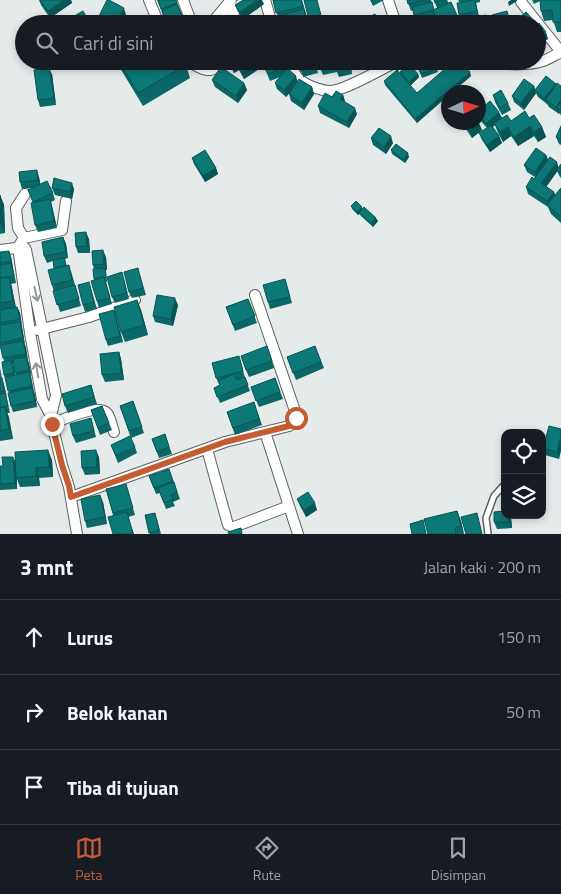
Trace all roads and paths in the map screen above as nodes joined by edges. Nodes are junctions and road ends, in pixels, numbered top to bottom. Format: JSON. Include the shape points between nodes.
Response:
{"nodes":[{"id":1,"x":149,"y":0,"type":"edge"},
{"id":2,"x":183,"y":0,"type":"edge"},
{"id":3,"x":231,"y":0,"type":"edge"},
{"id":4,"x":245,"y":0,"type":"edge"},
{"id":5,"x":265,"y":0,"type":"edge"},
{"id":6,"x":388,"y":0,"type":"edge"},
{"id":7,"x":521,"y":2,"type":"dead end"},
{"id":8,"x":155,"y":15,"type":"edge"},
{"id":9,"x":189,"y":15,"type":"edge"},
{"id":10,"x":218,"y":15,"type":"edge"},
{"id":11,"x":231,"y":15,"type":"edge"},
{"id":12,"x":269,"y":15,"type":"edge"},
{"id":13,"x":393,"y":15,"type":"edge"},
{"id":14,"x":531,"y":15,"type":"edge"},
{"id":15,"x":546,"y":33,"type":"edge"},
{"id":16,"x":561,"y":52,"type":"edge"},
{"id":17,"x":546,"y":60,"type":"edge"},
{"id":18,"x":294,"y":70,"type":"edge"},
{"id":19,"x":379,"y":70,"type":"edge"},
{"id":20,"x":25,"y":194,"type":"dead end"},
{"id":21,"x":66,"y":201,"type":"dead end"},
{"id":22,"x":24,"y":238,"type":"junction"},
{"id":23,"x":18,"y":247,"type":"junction"},
{"id":24,"x":0,"y":250,"type":"edge"},
{"id":25,"x":255,"y":295,"type":"dead end"},
{"id":26,"x":135,"y":300,"type":"edge"},
{"id":27,"x":43,"y":329,"type":"junction"},
{"id":28,"x":30,"y":333,"type":"junction"},
{"id":29,"x":52,"y":420,"type":"junction"},
{"id":30,"x":114,"y":432,"type":"dead end"},
{"id":31,"x":266,"y":432,"type":"junction"},
{"id":32,"x":207,"y":449,"type":"junction"},
{"id":33,"x":501,"y":488,"type":"edge"},
{"id":34,"x":71,"y":497,"type":"junction"},
{"id":35,"x":290,"y":506,"type":"junction"},
{"id":36,"x":78,"y":534,"type":"edge"},
{"id":37,"x":298,"y":534,"type":"edge"},
{"id":38,"x":488,"y":534,"type":"edge"}],
"edges":[{"from":1,"to":8,"type":"street"},
{"from":2,"to":9,"type":"street"},
{"from":3,"to":10,"type":"street"},
{"from":4,"to":11,"type":"street"},
{"from":5,"to":12,"type":"street"},
{"from":6,"to":13,"type":"street"},
{"from":7,"to":14,"type":"street"},
{"from":15,"to":16,"type":"street"},
{"from":16,"to":17,"type":"street"},
{"from":18,"to":19,"type":"street","via":[[302,81],[331,91]]},
{"from":20,"to":22,"type":"street","via":[[16,208],[18,228]]},
{"from":21,"to":22,"type":"street","via":[[62,230]]},
{"from":22,"to":23,"type":"street"},
{"from":23,"to":24,"type":"street"},
{"from":23,"to":27,"type":"street","one_way":true,"via":[[26,250]]},
{"from":23,"to":28,"type":"street"},
{"from":25,"to":31,"type":"street","via":[[296,416],[295,422],[289,426]]},
{"from":26,"to":27,"type":"street"},
{"from":27,"to":28,"type":"street"},
{"from":27,"to":29,"type":"street","via":[[56,396]]},
{"from":29,"to":28,"type":"street","one_way":true,"via":[[42,399]]},
{"from":29,"to":30,"type":"street","via":[[102,410],[108,414]]},
{"from":29,"to":34,"type":"street"},
{"from":31,"to":32,"type":"street"},
{"from":31,"to":35,"type":"street"},
{"from":32,"to":34,"type":"street"},
{"from":32,"to":35,"type":"street","via":[[228,525],[234,528]]},
{"from":33,"to":38,"type":"lane","via":[[494,496],[486,518]]},
{"from":34,"to":36,"type":"street"},
{"from":35,"to":37,"type":"street"}]}
